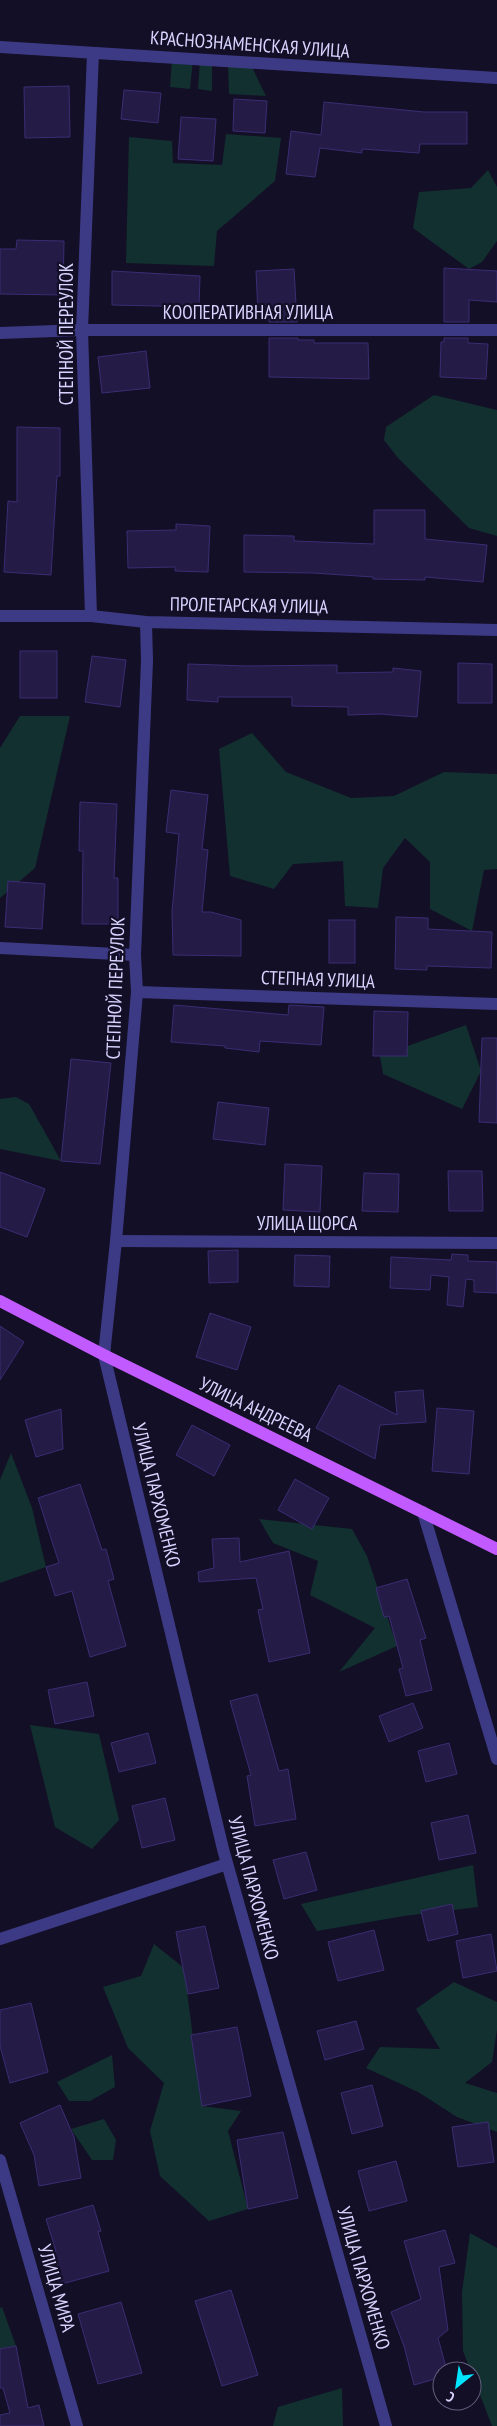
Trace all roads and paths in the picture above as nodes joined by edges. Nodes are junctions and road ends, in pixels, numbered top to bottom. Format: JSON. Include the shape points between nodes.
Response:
{"nodes":[{"id":1,"x":0,"y":47,"type":"edge"},
{"id":2,"x":93,"y":53,"type":"junction"},
{"id":3,"x":497,"y":78,"type":"edge"},
{"id":4,"x":82,"y":330,"type":"junction"},
{"id":5,"x":497,"y":330,"type":"edge"},
{"id":6,"x":0,"y":333,"type":"edge"},
{"id":7,"x":0,"y":616,"type":"edge"},
{"id":8,"x":91,"y":616,"type":"junction"},
{"id":9,"x":146,"y":622,"type":"junction"},
{"id":10,"x":497,"y":630,"type":"edge"},
{"id":11,"x":0,"y":948,"type":"edge"},
{"id":12,"x":135,"y":955,"type":"junction"},
{"id":13,"x":137,"y":992,"type":"junction"},
{"id":14,"x":497,"y":1004,"type":"edge"},
{"id":15,"x":116,"y":1241,"type":"junction"},
{"id":16,"x":497,"y":1243,"type":"edge"},
{"id":17,"x":0,"y":1301,"type":"edge"},
{"id":18,"x":104,"y":1355,"type":"junction"},
{"id":19,"x":424,"y":1512,"type":"junction"},
{"id":20,"x":497,"y":1549,"type":"edge"},
{"id":21,"x":497,"y":1759,"type":"edge"},
{"id":22,"x":227,"y":1864,"type":"junction"},
{"id":23,"x":0,"y":1939,"type":"edge"},
{"id":24,"x":0,"y":2160,"type":"edge"},
{"id":25,"x":77,"y":2426,"type":"edge"},
{"id":26,"x":386,"y":2426,"type":"edge"}],
"edges":[{"from":1,"to":2,"type":"street","name":"КРАСНОЗНАМЕНСКАЯ УЛИЦА"},
{"from":2,"to":3,"type":"street","name":"КРАСНОЗНАМЕНСКАЯ УЛИЦА"},
{"from":2,"to":4,"type":"street","name":"СТЕПНОЙ ПЕРЕУЛОК"},
{"from":4,"to":5,"type":"street","name":"КООПЕРАТИВНАЯ УЛИЦА"},
{"from":4,"to":6,"type":"street","name":"КООПЕРАТИВНАЯ УЛИЦА"},
{"from":4,"to":8,"type":"street","name":"СТЕПНОЙ ПЕРЕУЛОК"},
{"from":7,"to":8,"type":"street","name":"ПРОЛЕТАРСКАЯ УЛИЦА"},
{"from":8,"to":9,"type":"street","name":"ПРОЛЕТАРСКАЯ УЛИЦА"},
{"from":9,"to":10,"type":"street","name":"ПРОЛЕТАРСКАЯ УЛИЦА"},
{"from":9,"to":12,"type":"street","name":"СТЕПНОЙ ПЕРЕУЛОК"},
{"from":11,"to":12,"type":"street"},
{"from":12,"to":13,"type":"street","name":"СТЕПНОЙ ПЕРЕУЛОК"},
{"from":13,"to":14,"type":"street","name":"СТЕПНАЯ УЛИЦА"},
{"from":13,"to":15,"type":"street","name":"СТЕПНОЙ ПЕРЕУЛОК"},
{"from":15,"to":16,"type":"street","name":"УЛИЦА ЩОРСА"},
{"from":15,"to":18,"type":"street","name":"СТЕПНОЙ ПЕРЕУЛОК"},
{"from":17,"to":18,"type":"main road","name":"УЛИЦА АНДРЕЕВА"},
{"from":18,"to":19,"type":"main road","name":"УЛИЦА АНДРЕЕВА"},
{"from":18,"to":22,"type":"street","name":"УЛИЦА ПАРХОМЕНКО"},
{"from":19,"to":20,"type":"main road","name":"УЛИЦА АНДРЕЕВА"},
{"from":19,"to":21,"type":"street"},
{"from":22,"to":23,"type":"street"},
{"from":22,"to":26,"type":"street","name":"УЛИЦА ПАРХОМЕНКО"},
{"from":24,"to":25,"type":"street","name":"УЛИЦА МИРА"}]}
